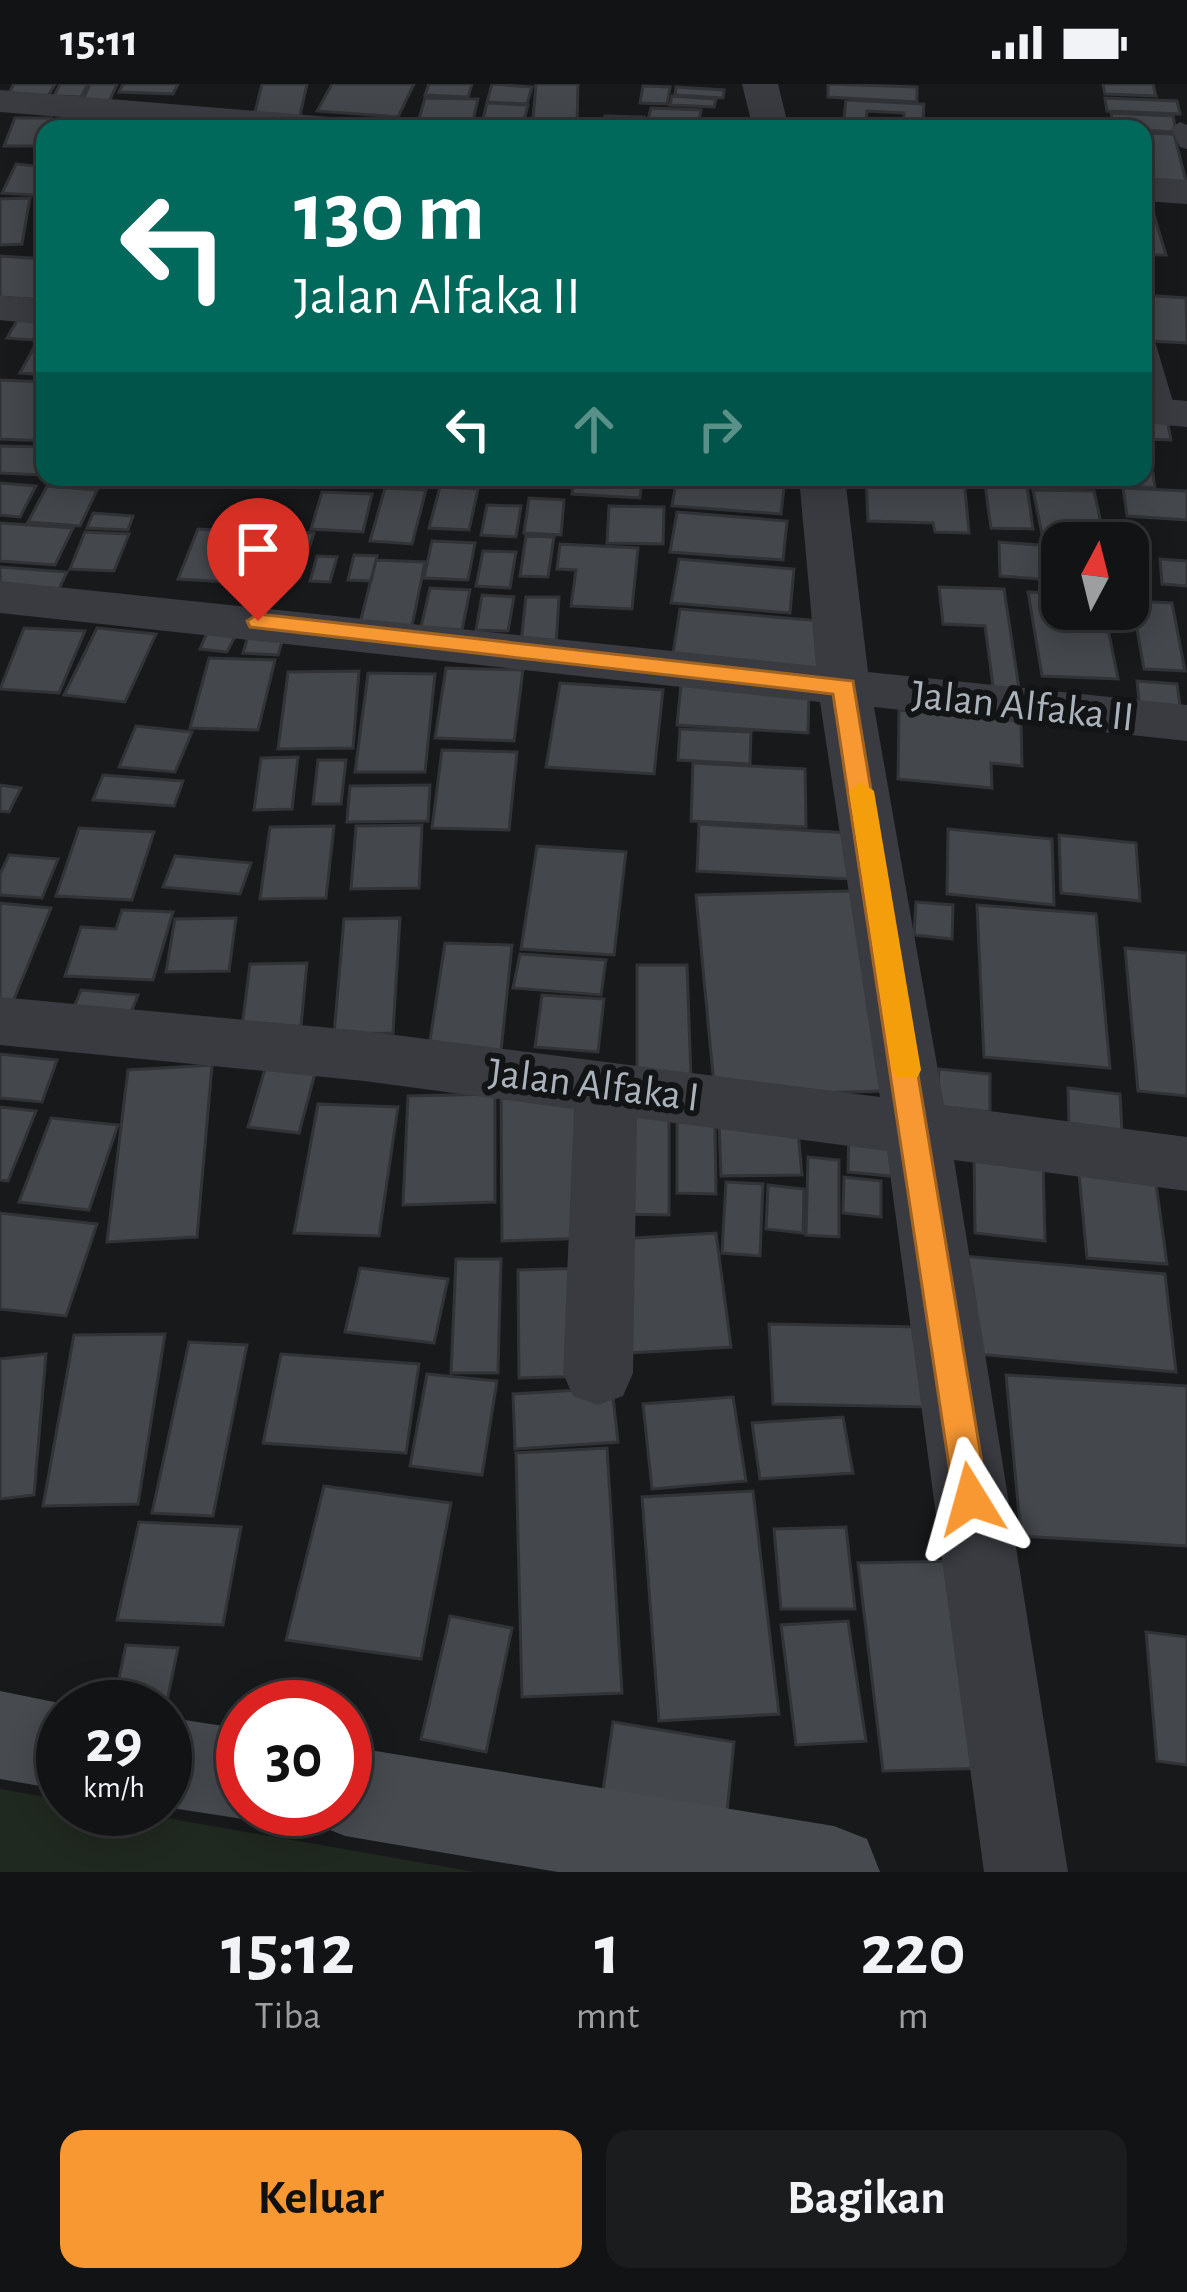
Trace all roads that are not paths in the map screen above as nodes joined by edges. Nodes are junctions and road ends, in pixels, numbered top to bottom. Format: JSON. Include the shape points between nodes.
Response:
{"nodes":[{"id":1,"x":760,"y":84,"type":"edge"},
{"id":2,"x":0,"y":101,"type":"edge"},
{"id":3,"x":232,"y":120,"type":"edge"},
{"id":4,"x":769,"y":120,"type":"edge"},
{"id":5,"x":1152,"y":190,"type":"edge"},
{"id":6,"x":1187,"y":193,"type":"edge"},
{"id":7,"x":0,"y":308,"type":"edge"},
{"id":8,"x":36,"y":311,"type":"edge"},
{"id":9,"x":1152,"y":368,"type":"edge"},
{"id":10,"x":1165,"y":412,"type":"edge"},
{"id":11,"x":823,"y":486,"type":"edge"},
{"id":12,"x":0,"y":597,"type":"edge"},
{"id":13,"x":844,"y":687,"type":"junction"},
{"id":14,"x":1187,"y":723,"type":"edge"},
{"id":15,"x":0,"y":1021,"type":"edge"},
{"id":16,"x":606,"y":1087,"type":"junction"},
{"id":17,"x":916,"y":1126,"type":"junction"},
{"id":18,"x":1187,"y":1164,"type":"edge"},
{"id":19,"x":598,"y":1373,"type":"dead end"},
{"id":20,"x":0,"y":1735,"type":"edge"},
{"id":21,"x":36,"y":1741,"type":"edge"},
{"id":22,"x":372,"y":1796,"type":"edge"},
{"id":23,"x":806,"y":1869,"type":"edge"},
{"id":24,"x":1026,"y":1872,"type":"edge"}],
"edges":[{"from":1,"to":4,"type":"street"},
{"from":2,"to":3,"type":"street"},
{"from":5,"to":6,"type":"street"},
{"from":7,"to":8,"type":"street"},
{"from":9,"to":10,"type":"lane"},
{"from":11,"to":13,"type":"street"},
{"from":12,"to":13,"type":"street","name":"Jalan Alfaka II"},
{"from":13,"to":14,"type":"street","name":"Jalan Alfaka II"},
{"from":13,"to":17,"type":"street"},
{"from":15,"to":16,"type":"street","name":"Jalan Alfaka I"},
{"from":16,"to":17,"type":"street","name":"Jalan Alfaka I"},
{"from":16,"to":19,"type":"street"},
{"from":17,"to":18,"type":"street","name":"Jalan Alfaka I"},
{"from":17,"to":24,"type":"street"},
{"from":20,"to":21,"type":"main road"},
{"from":22,"to":23,"type":"main road"}]}
